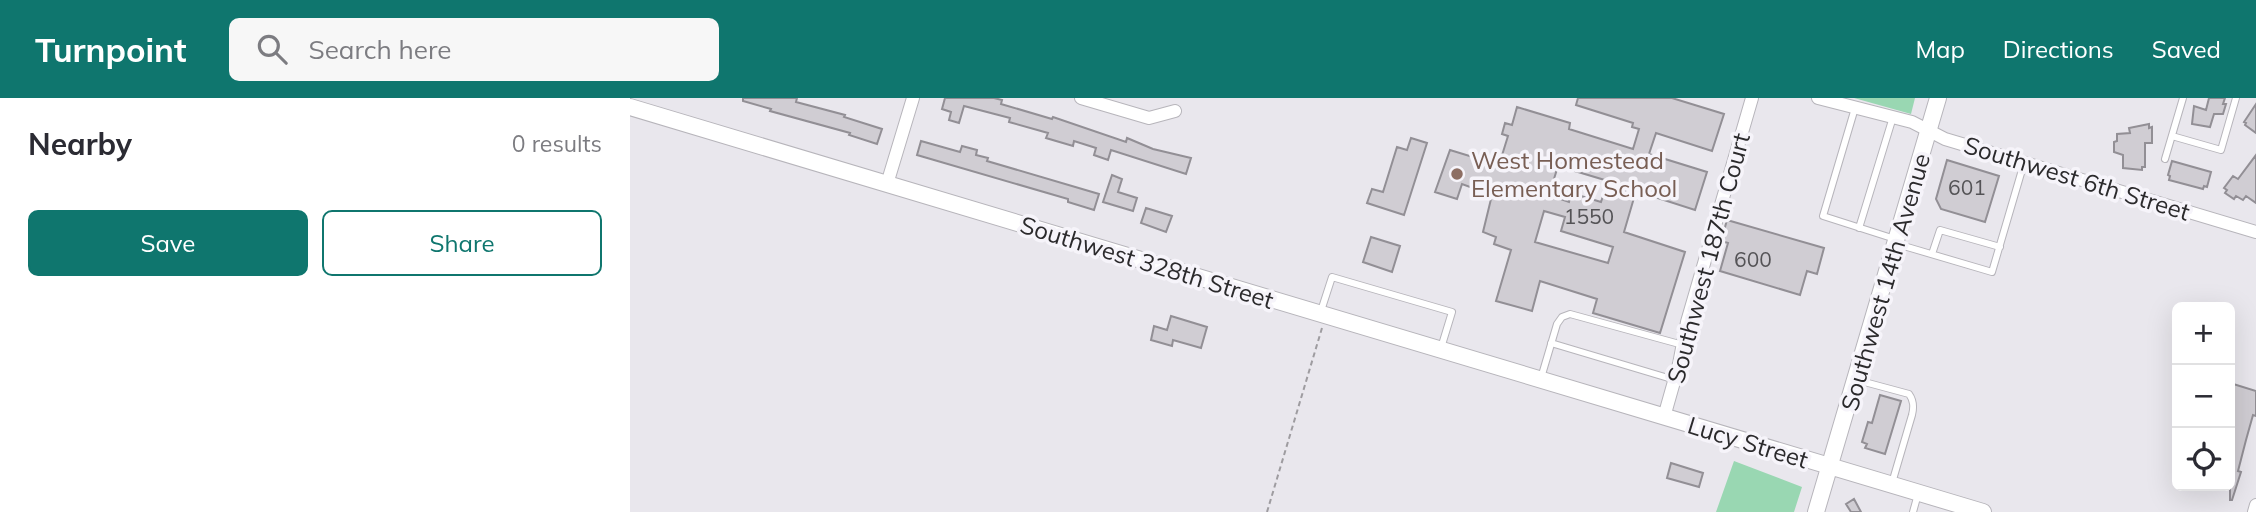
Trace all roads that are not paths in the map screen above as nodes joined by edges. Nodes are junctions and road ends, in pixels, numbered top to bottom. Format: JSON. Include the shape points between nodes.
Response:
{"nodes":[{"id":1,"x":913,"y":98,"type":"edge"},
{"id":2,"x":1081,"y":98,"type":"edge"},
{"id":3,"x":1752,"y":98,"type":"edge"},
{"id":4,"x":1818,"y":98,"type":"edge"},
{"id":5,"x":1938,"y":98,"type":"edge"},
{"id":6,"x":2183,"y":98,"type":"edge"},
{"id":7,"x":2236,"y":98,"type":"edge"},
{"id":8,"x":630,"y":107,"type":"edge"},
{"id":9,"x":1855,"y":107,"type":"junction"},
{"id":10,"x":1175,"y":111,"type":"dead end"},
{"id":11,"x":1892,"y":117,"type":"junction"},
{"id":12,"x":1928,"y":131,"type":"junction"},
{"id":13,"x":2172,"y":136,"type":"junction"},
{"id":14,"x":2165,"y":159,"type":"dead end"},
{"id":15,"x":2024,"y":163,"type":"junction"},
{"id":16,"x":887,"y":184,"type":"junction"},
{"id":17,"x":1859,"y":228,"type":"junction"},
{"id":18,"x":2256,"y":232,"type":"edge"},
{"id":19,"x":1896,"y":242,"type":"junction"},
{"id":20,"x":2000,"y":247,"type":"junction"},
{"id":21,"x":1932,"y":254,"type":"junction"},
{"id":22,"x":1323,"y":314,"type":"junction"},
{"id":23,"x":1551,"y":343,"type":"junction"},
{"id":24,"x":1682,"y":345,"type":"junction"},
{"id":25,"x":1440,"y":350,"type":"junction"},
{"id":26,"x":1540,"y":380,"type":"junction"},
{"id":27,"x":1675,"y":380,"type":"junction"},
{"id":28,"x":1857,"y":380,"type":"junction"},
{"id":29,"x":1664,"y":417,"type":"junction"},
{"id":30,"x":1831,"y":467,"type":"junction"},
{"id":31,"x":1892,"y":485,"type":"junction"},
{"id":32,"x":1918,"y":493,"type":"junction"},
{"id":33,"x":2256,"y":505,"type":"edge"},
{"id":34,"x":1965,"y":510,"type":"edge"},
{"id":35,"x":1816,"y":512,"type":"edge"},
{"id":36,"x":1913,"y":512,"type":"edge"},
{"id":37,"x":1983,"y":512,"type":"edge"},
{"id":38,"x":2254,"y":512,"type":"edge"}],
"edges":[{"from":1,"to":16,"type":"street"},
{"from":2,"to":10,"type":"street","via":[[1149,118]]},
{"from":3,"to":24,"type":"street","name":"Southwest 187th Court"},
{"from":4,"to":9,"type":"street","name":"Southwest 6th Street"},
{"from":5,"to":12,"type":"street","name":"Southwest 14th Avenue"},
{"from":6,"to":13,"type":"lane"},
{"from":7,"to":13,"type":"lane","via":[[2221,150]]},
{"from":8,"to":16,"type":"street","name":"Southwest 328th Street"},
{"from":9,"to":11,"type":"street","name":"Southwest 6th Street"},
{"from":9,"to":17,"type":"lane","via":[[1823,216]]},
{"from":11,"to":12,"type":"street","name":"Southwest 6th Street"},
{"from":11,"to":17,"type":"lane"},
{"from":12,"to":15,"type":"street","name":"Southwest 6th Street"},
{"from":12,"to":19,"type":"street","name":"Southwest 14th Avenue"},
{"from":13,"to":14,"type":"lane"},
{"from":15,"to":18,"type":"street","name":"Southwest 6th Street"},
{"from":15,"to":20,"type":"lane"},
{"from":16,"to":22,"type":"street","name":"Southwest 328th Street"},
{"from":17,"to":19,"type":"lane"},
{"from":19,"to":21,"type":"lane"},
{"from":19,"to":28,"type":"street","name":"Southwest 14th Avenue"},
{"from":20,"to":21,"type":"lane","via":[[1940,230]]},
{"from":20,"to":21,"type":"lane","via":[[1992,272]]},
{"from":22,"to":25,"type":"street","name":"Southwest 328th Street"},
{"from":22,"to":25,"type":"lane","via":[[1332,277],[1452,312]]},
{"from":23,"to":24,"type":"lane","via":[[1559,321],[1574,314]]},
{"from":23,"to":26,"type":"lane"},
{"from":23,"to":27,"type":"lane"},
{"from":24,"to":27,"type":"street","name":"Southwest 187th Court"},
{"from":25,"to":26,"type":"street","name":"Southwest 328th Street"},
{"from":26,"to":29,"type":"street","name":"Southwest 328th Street"},
{"from":27,"to":29,"type":"street","name":"Southwest 187th Court"},
{"from":28,"to":30,"type":"street","name":"Southwest 14th Avenue"},
{"from":28,"to":31,"type":"lane","via":[[1912,398],[1912,415]]},
{"from":29,"to":30,"type":"street","name":"Lucy Street"},
{"from":30,"to":31,"type":"street","name":"Lucy Street"},
{"from":30,"to":35,"type":"street","name":"Southwest 14th Avenue"},
{"from":31,"to":32,"type":"street","name":"Lucy Street"},
{"from":32,"to":34,"type":"street","name":"Lucy Street"},
{"from":32,"to":36,"type":"lane"},
{"from":33,"to":38,"type":"street"},
{"from":34,"to":37,"type":"street","name":"Lucy Street"}]}
